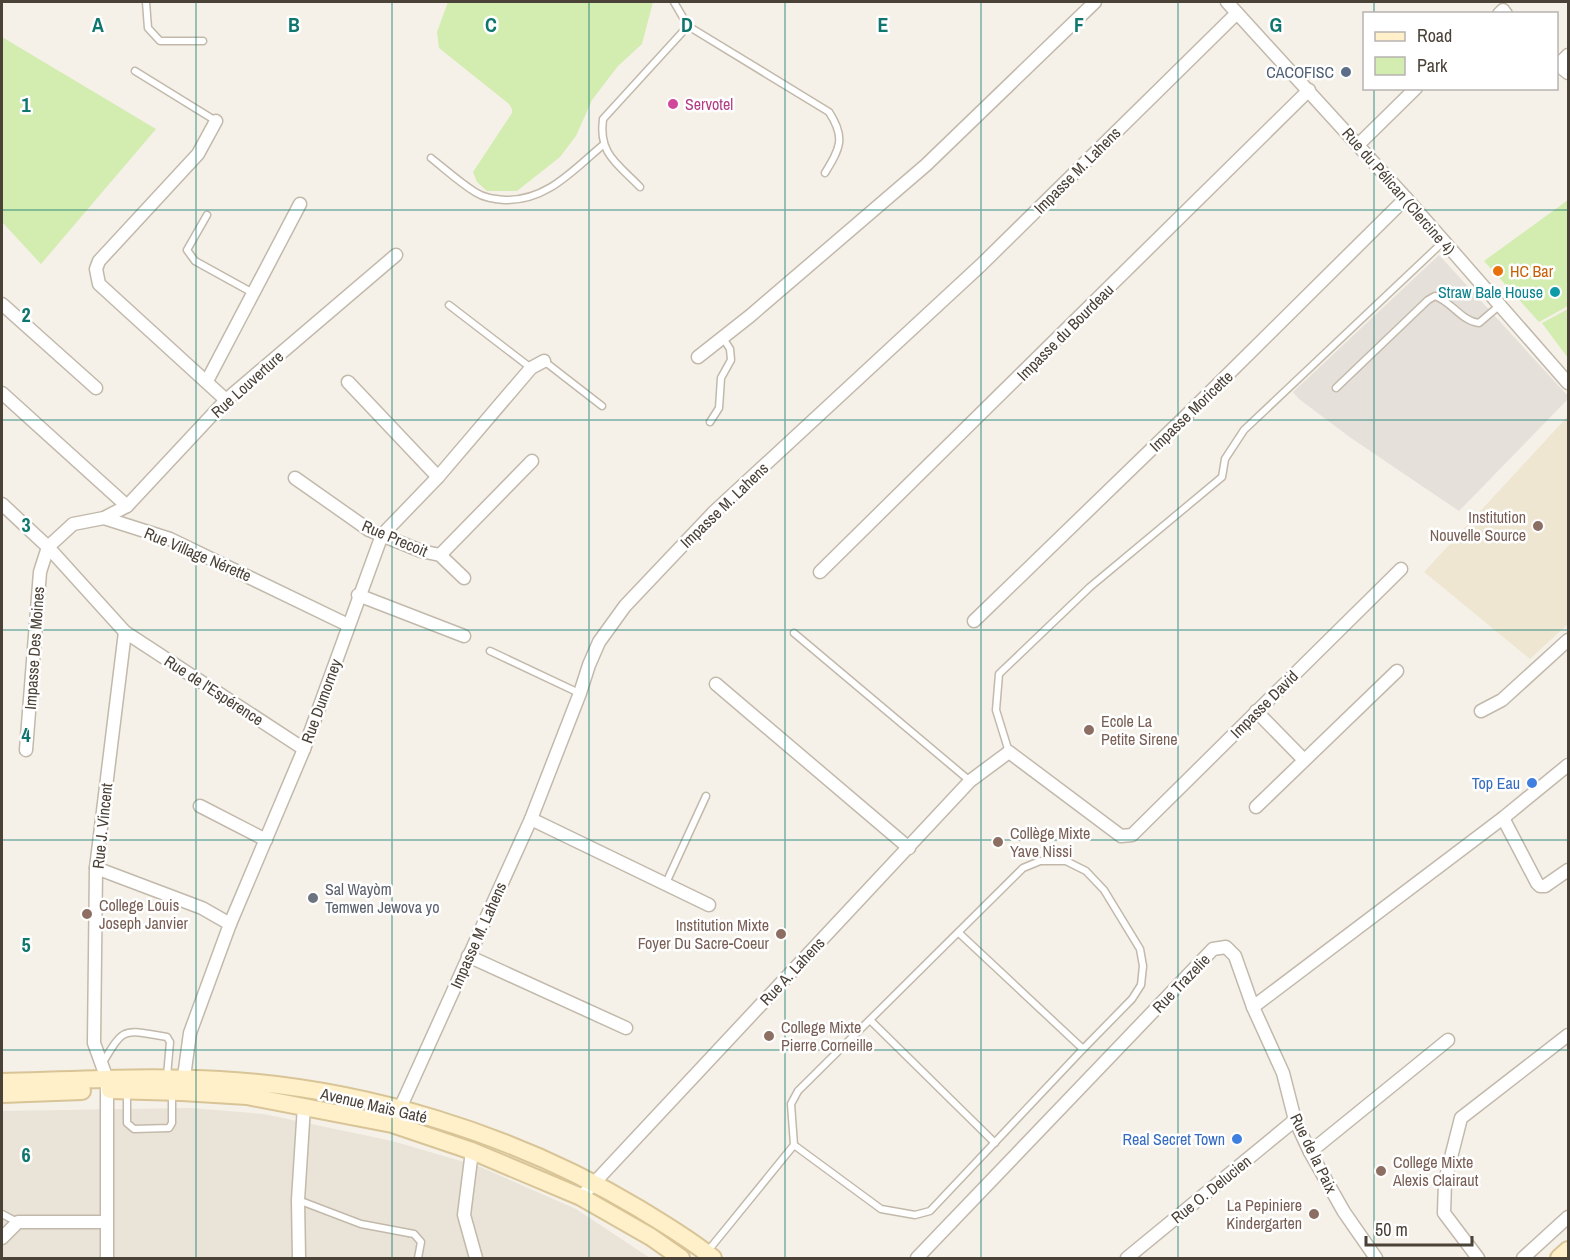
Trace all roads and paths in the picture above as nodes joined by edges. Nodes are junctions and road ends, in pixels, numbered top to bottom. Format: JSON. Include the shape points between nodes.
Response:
{"nodes":[{"id":1,"x":146,"y":2,"type":"edge"},
{"id":2,"x":674,"y":2,"type":"edge"},
{"id":3,"x":1095,"y":2,"type":"edge"},
{"id":4,"x":1227,"y":2,"type":"edge"},
{"id":5,"x":1237,"y":12,"type":"junction"},
{"id":6,"x":688,"y":26,"type":"junction"},
{"id":7,"x":203,"y":41,"type":"dead end"},
{"id":8,"x":1569,"y":55,"type":"edge"},
{"id":9,"x":1561,"y":67,"type":"edge"},
{"id":10,"x":135,"y":71,"type":"dead end"},
{"id":11,"x":1309,"y":90,"type":"junction"},
{"id":12,"x":1414,"y":90,"type":"edge"},
{"id":13,"x":216,"y":121,"type":"joint"},
{"id":14,"x":603,"y":145,"type":"junction"},
{"id":15,"x":1358,"y":145,"type":"junction"},
{"id":16,"x":431,"y":158,"type":"dead end"},
{"id":17,"x":825,"y":173,"type":"dead end"},
{"id":18,"x":640,"y":187,"type":"dead end"},
{"id":19,"x":1406,"y":198,"type":"junction"},
{"id":20,"x":300,"y":204,"type":"dead end"},
{"id":21,"x":207,"y":215,"type":"dead end"},
{"id":22,"x":1443,"y":242,"type":"junction"},
{"id":23,"x":396,"y":255,"type":"dead end"},
{"id":24,"x":253,"y":293,"type":"junction"},
{"id":25,"x":2,"y":304,"type":"edge"},
{"id":26,"x":449,"y":305,"type":"dead end"},
{"id":27,"x":1500,"y":305,"type":"junction"},
{"id":28,"x":722,"y":338,"type":"junction"},
{"id":29,"x":698,"y":357,"type":"dead end"},
{"id":30,"x":544,"y":361,"type":"joint"},
{"id":31,"x":531,"y":368,"type":"junction"},
{"id":32,"x":207,"y":381,"type":"junction"},
{"id":33,"x":348,"y":382,"type":"dead end"},
{"id":34,"x":1569,"y":383,"type":"edge"},
{"id":35,"x":96,"y":388,"type":"dead end"},
{"id":36,"x":1336,"y":388,"type":"dead end"},
{"id":37,"x":2,"y":393,"type":"edge"},
{"id":38,"x":226,"y":400,"type":"junction"},
{"id":39,"x":602,"y":406,"type":"dead end"},
{"id":40,"x":710,"y":422,"type":"dead end"},
{"id":41,"x":532,"y":461,"type":"dead end"},
{"id":42,"x":438,"y":477,"type":"junction"},
{"id":43,"x":295,"y":478,"type":"dead end"},
{"id":44,"x":2,"y":506,"type":"edge"},
{"id":45,"x":127,"y":506,"type":"junction"},
{"id":46,"x":104,"y":518,"type":"junction"},
{"id":47,"x":382,"y":535,"type":"junction"},
{"id":48,"x":48,"y":548,"type":"junction"},
{"id":49,"x":440,"y":555,"type":"junction"},
{"id":50,"x":1401,"y":569,"type":"dead end"},
{"id":51,"x":820,"y":572,"type":"dead end"},
{"id":52,"x":464,"y":578,"type":"dead end"},
{"id":53,"x":358,"y":595,"type":"junction"},
{"id":54,"x":974,"y":621,"type":"dead end"},
{"id":55,"x":348,"y":625,"type":"junction"},
{"id":56,"x":125,"y":632,"type":"junction"},
{"id":57,"x":794,"y":633,"type":"dead end"},
{"id":58,"x":464,"y":636,"type":"dead end"},
{"id":59,"x":1569,"y":640,"type":"edge"},
{"id":60,"x":489,"y":651,"type":"dead end"},
{"id":61,"x":1397,"y":670,"type":"dead end"},
{"id":62,"x":716,"y":684,"type":"dead end"},
{"id":63,"x":580,"y":693,"type":"junction"},
{"id":64,"x":1256,"y":711,"type":"junction"},
{"id":65,"x":1480,"y":711,"type":"dead end"},
{"id":66,"x":304,"y":749,"type":"junction"},
{"id":67,"x":26,"y":750,"type":"dead end"},
{"id":68,"x":1009,"y":752,"type":"junction"},
{"id":69,"x":1304,"y":760,"type":"junction"},
{"id":70,"x":1569,"y":765,"type":"edge"},
{"id":71,"x":970,"y":781,"type":"junction"},
{"id":72,"x":706,"y":796,"type":"dead end"},
{"id":73,"x":201,"y":806,"type":"dead end"},
{"id":74,"x":1256,"y":807,"type":"dead end"},
{"id":75,"x":1503,"y":818,"type":"junction"},
{"id":76,"x":531,"y":819,"type":"junction"},
{"id":77,"x":266,"y":840,"type":"junction"},
{"id":78,"x":909,"y":848,"type":"junction"},
{"id":79,"x":96,"y":868,"type":"junction"},
{"id":80,"x":1569,"y":870,"type":"edge"},
{"id":81,"x":666,"y":883,"type":"junction"},
{"id":82,"x":709,"y":905,"type":"dead end"},
{"id":83,"x":230,"y":924,"type":"junction"},
{"id":84,"x":959,"y":933,"type":"junction"},
{"id":85,"x":468,"y":956,"type":"junction"},
{"id":86,"x":1253,"y":1007,"type":"junction"},
{"id":87,"x":870,"y":1020,"type":"junction"},
{"id":88,"x":626,"y":1028,"type":"dead end"},
{"id":89,"x":1569,"y":1035,"type":"edge"},
{"id":90,"x":1448,"y":1040,"type":"dead end"},
{"id":91,"x":1083,"y":1048,"type":"junction"},
{"id":92,"x":105,"y":1078,"type":"junction"},
{"id":93,"x":2,"y":1082,"type":"edge"},
{"id":94,"x":176,"y":1085,"type":"junction"},
{"id":95,"x":127,"y":1090,"type":"junction"},
{"id":96,"x":2,"y":1094,"type":"edge"},
{"id":97,"x":304,"y":1106,"type":"junction"},
{"id":98,"x":400,"y":1108,"type":"junction"},
{"id":99,"x":1295,"y":1120,"type":"junction"},
{"id":100,"x":392,"y":1124,"type":"junction"},
{"id":101,"x":995,"y":1143,"type":"junction"},
{"id":102,"x":794,"y":1145,"type":"junction"},
{"id":103,"x":472,"y":1151,"type":"junction"},
{"id":104,"x":1310,"y":1152,"type":"junction"},
{"id":105,"x":594,"y":1182,"type":"junction"},
{"id":106,"x":581,"y":1197,"type":"junction"},
{"id":107,"x":298,"y":1200,"type":"junction"},
{"id":108,"x":2,"y":1214,"type":"edge"},
{"id":109,"x":1569,"y":1217,"type":"edge"},
{"id":110,"x":18,"y":1222,"type":"junction"},
{"id":111,"x":106,"y":1222,"type":"junction"},
{"id":112,"x":2,"y":1238,"type":"edge"},
{"id":113,"x":1569,"y":1250,"type":"edge"},
{"id":114,"x":708,"y":1257,"type":"edge"},
{"id":115,"x":107,"y":1258,"type":"edge"},
{"id":116,"x":299,"y":1258,"type":"edge"},
{"id":117,"x":418,"y":1258,"type":"edge"},
{"id":118,"x":476,"y":1258,"type":"edge"},
{"id":119,"x":681,"y":1258,"type":"edge"},
{"id":120,"x":917,"y":1258,"type":"edge"},
{"id":121,"x":1127,"y":1258,"type":"edge"},
{"id":122,"x":1376,"y":1258,"type":"edge"},
{"id":123,"x":1478,"y":1258,"type":"edge"},
{"id":124,"x":1523,"y":1258,"type":"edge"},
{"id":125,"x":1559,"y":1258,"type":"edge"}],
"edges":[{"from":1,"to":7,"type":"lane","via":[[148,28],[160,41]]},
{"from":2,"to":6,"type":"lane"},
{"from":3,"to":28,"type":"street","via":[[926,165]]},
{"from":4,"to":5,"type":"street","name":"Rue du Pélican (Clercine 4)"},
{"from":5,"to":11,"type":"street","name":"Rue du Pélican (Clercine 4)"},
{"from":5,"to":63,"type":"street","name":"Impasse M. Lahens","via":[[981,265],[714,512],[620,613],[599,642]]},
{"from":6,"to":14,"type":"lane","via":[[603,119]]},
{"from":6,"to":17,"type":"lane","via":[[829,112],[840,135],[839,150]]},
{"from":8,"to":9,"type":"street"},
{"from":10,"to":13,"type":"lane"},
{"from":11,"to":15,"type":"street","name":"Rue du Pélican (Clercine 4)"},
{"from":11,"to":51,"type":"street","name":"Impasse du Bourdeau"},
{"from":12,"to":15,"type":"street"},
{"from":13,"to":32,"type":"street","via":[[198,154],[99,261],[96,269],[99,284]]},
{"from":14,"to":16,"type":"lane","via":[[551,188],[518,200],[490,199],[475,192]]},
{"from":14,"to":18,"type":"lane"},
{"from":15,"to":19,"type":"street","name":"Rue du Pélican (Clercine 4)"},
{"from":19,"to":22,"type":"street","name":"Rue du Pélican (Clercine 4)"},
{"from":19,"to":54,"type":"street","name":"Impasse Moricette"},
{"from":20,"to":24,"type":"street"},
{"from":21,"to":24,"type":"lane","via":[[187,250],[195,261]]},
{"from":22,"to":27,"type":"street","name":"Rue du Pélican (Clercine 4)"},
{"from":22,"to":68,"type":"lane","via":[[1244,430],[1225,459],[1222,477],[1090,587],[999,674],[996,710]]},
{"from":23,"to":38,"type":"street","name":"Rue Louverture"},
{"from":24,"to":32,"type":"street"},
{"from":25,"to":35,"type":"street"},
{"from":26,"to":31,"type":"lane"},
{"from":27,"to":34,"type":"street","name":"Rue du Pélican (Clercine 4)"},
{"from":27,"to":36,"type":"lane","via":[[1479,323],[1470,322],[1435,296]]},
{"from":28,"to":29,"type":"street"},
{"from":28,"to":40,"type":"lane","via":[[730,349],[731,360],[721,378],[719,408]]},
{"from":30,"to":31,"type":"street","name":"Rue Dumorney"},
{"from":30,"to":39,"type":"lane"},
{"from":31,"to":42,"type":"street","name":"Rue Dumorney"},
{"from":32,"to":38,"type":"street"},
{"from":33,"to":42,"type":"street"},
{"from":37,"to":45,"type":"street"},
{"from":38,"to":45,"type":"street","name":"Rue Louverture"},
{"from":41,"to":49,"type":"street"},
{"from":42,"to":47,"type":"street","name":"Rue Dumorney"},
{"from":43,"to":47,"type":"street","name":"Rue Precoit"},
{"from":44,"to":48,"type":"street","name":"Rue de l'Espérence"},
{"from":45,"to":46,"type":"street","name":"Rue Louverture"},
{"from":46,"to":48,"type":"street","via":[[73,525]]},
{"from":46,"to":55,"type":"street","name":"Rue Village Nérette","via":[[170,539]]},
{"from":47,"to":49,"type":"street","name":"Rue Precoit"},
{"from":47,"to":53,"type":"street","name":"Rue Dumorney"},
{"from":48,"to":56,"type":"street","name":"Rue de l'Espérence"},
{"from":48,"to":67,"type":"street","name":"Impasse Des Moines","via":[[40,572]]},
{"from":49,"to":52,"type":"street","name":"Rue Precoit"},
{"from":50,"to":64,"type":"street","name":"Impasse David"},
{"from":53,"to":55,"type":"street","name":"Rue Dumorney"},
{"from":53,"to":58,"type":"street"},
{"from":55,"to":66,"type":"street","name":"Rue Dumorney"},
{"from":56,"to":66,"type":"street","name":"Rue de l'Espérence"},
{"from":56,"to":79,"type":"street","name":"Rue J. Vincent"},
{"from":57,"to":71,"type":"lane"},
{"from":59,"to":65,"type":"street","via":[[1502,700]]},
{"from":60,"to":63,"type":"lane"},
{"from":61,"to":69,"type":"street"},
{"from":62,"to":78,"type":"street"},
{"from":63,"to":76,"type":"street","name":"Impasse M. Lahens"},
{"from":64,"to":68,"type":"street","name":"Impasse David","via":[[1126,837]]},
{"from":64,"to":69,"type":"street"},
{"from":66,"to":77,"type":"street","name":"Rue Dumorney"},
{"from":68,"to":71,"type":"street","name":"Rue A. Lahens"},
{"from":69,"to":74,"type":"street"},
{"from":70,"to":75,"type":"street"},
{"from":71,"to":78,"type":"street","name":"Rue A. Lahens"},
{"from":72,"to":81,"type":"lane"},
{"from":73,"to":77,"type":"street"},
{"from":75,"to":80,"type":"street","via":[[1540,886]]},
{"from":75,"to":86,"type":"street"},
{"from":76,"to":81,"type":"street"},
{"from":76,"to":85,"type":"street","name":"Impasse M. Lahens"},
{"from":77,"to":83,"type":"street","name":"Rue Dumorney"},
{"from":78,"to":105,"type":"street","name":"Rue A. Lahens"},
{"from":79,"to":83,"type":"street","via":[[202,908]]},
{"from":79,"to":92,"type":"street","name":"Rue J. Vincent","via":[[94,1043]]},
{"from":81,"to":82,"type":"street"},
{"from":83,"to":94,"type":"street","name":"Rue Dumorney","via":[[190,1033]]},
{"from":84,"to":87,"type":"lane"},
{"from":84,"to":91,"type":"lane"},
{"from":84,"to":91,"type":"lane","via":[[1023,868],[1040,861],[1066,861],[1086,871],[1104,890],[1140,949],[1143,966],[1141,986],[1132,999]]},
{"from":85,"to":88,"type":"street"},
{"from":85,"to":98,"type":"street","name":"Impasse M. Lahens"},
{"from":86,"to":99,"type":"street","name":"Rue de la Paix","via":[[1283,1073]]},
{"from":86,"to":120,"type":"street","name":"Rue Trazelie","via":[[1235,956],[1226,947],[1213,949]]},
{"from":87,"to":101,"type":"lane"},
{"from":87,"to":102,"type":"lane","via":[[798,1091],[791,1104]]},
{"from":89,"to":123,"type":"street","via":[[1461,1118],[1445,1181],[1444,1213]]},
{"from":90,"to":104,"type":"street"},
{"from":91,"to":101,"type":"lane"},
{"from":92,"to":93,"type":"main road","name":"Avenue Maïs Gaté"},
{"from":92,"to":94,"type":"main road","name":"Avenue Maïs Gaté"},
{"from":92,"to":94,"type":"lane","via":[[118,1037],[136,1032],[167,1036]]},
{"from":92,"to":95,"type":"main road","name":"Avenue Maïs Gaté"},
{"from":92,"to":96,"type":"main road","name":"Avenue Maïs Gaté"},
{"from":92,"to":111,"type":"street","name":"Rue J. Vincent"},
{"from":94,"to":95,"type":"main road","name":"Avenue Maïs Gaté"},
{"from":94,"to":95,"type":"lane","via":[[169,1128],[134,1129],[127,1123]]},
{"from":94,"to":97,"type":"main road","name":"Avenue Maïs Gaté"},
{"from":94,"to":98,"type":"main road","name":"Avenue Maïs Gaté","via":[[220,1080],[306,1089]]},
{"from":97,"to":100,"type":"main road","name":"Avenue Maïs Gaté"},
{"from":97,"to":107,"type":"street"},
{"from":98,"to":100,"type":"street","name":"Impasse M. Lahens"},
{"from":98,"to":105,"type":"main road","name":"Avenue Maïs Gaté","via":[[531,1154]]},
{"from":99,"to":104,"type":"street","name":"Rue de la Paix"},
{"from":99,"to":121,"type":"street","name":"Rue O. Delucien"},
{"from":100,"to":103,"type":"main road","name":"Avenue Maïs Gaté"},
{"from":101,"to":102,"type":"lane","via":[[930,1211],[915,1215],[881,1209]]},
{"from":102,"to":114,"type":"lane"},
{"from":103,"to":106,"type":"main road","name":"Avenue Maïs Gaté"},
{"from":103,"to":118,"type":"street","via":[[464,1215]]},
{"from":104,"to":122,"type":"street","name":"Rue de la Paix"},
{"from":105,"to":106,"type":"street","name":"Rue A. Lahens"},
{"from":105,"to":114,"type":"main road","name":"Avenue Maïs Gaté","via":[[674,1230]]},
{"from":106,"to":119,"type":"main road","name":"Avenue Maïs Gaté"},
{"from":107,"to":116,"type":"street"},
{"from":107,"to":117,"type":"lane","via":[[362,1224],[414,1234],[421,1242]]},
{"from":108,"to":110,"type":"lane"},
{"from":109,"to":124,"type":"street"},
{"from":110,"to":111,"type":"street"},
{"from":110,"to":112,"type":"street"},
{"from":111,"to":115,"type":"street","name":"Rue J. Vincent"},
{"from":113,"to":125,"type":"main road"}]}
